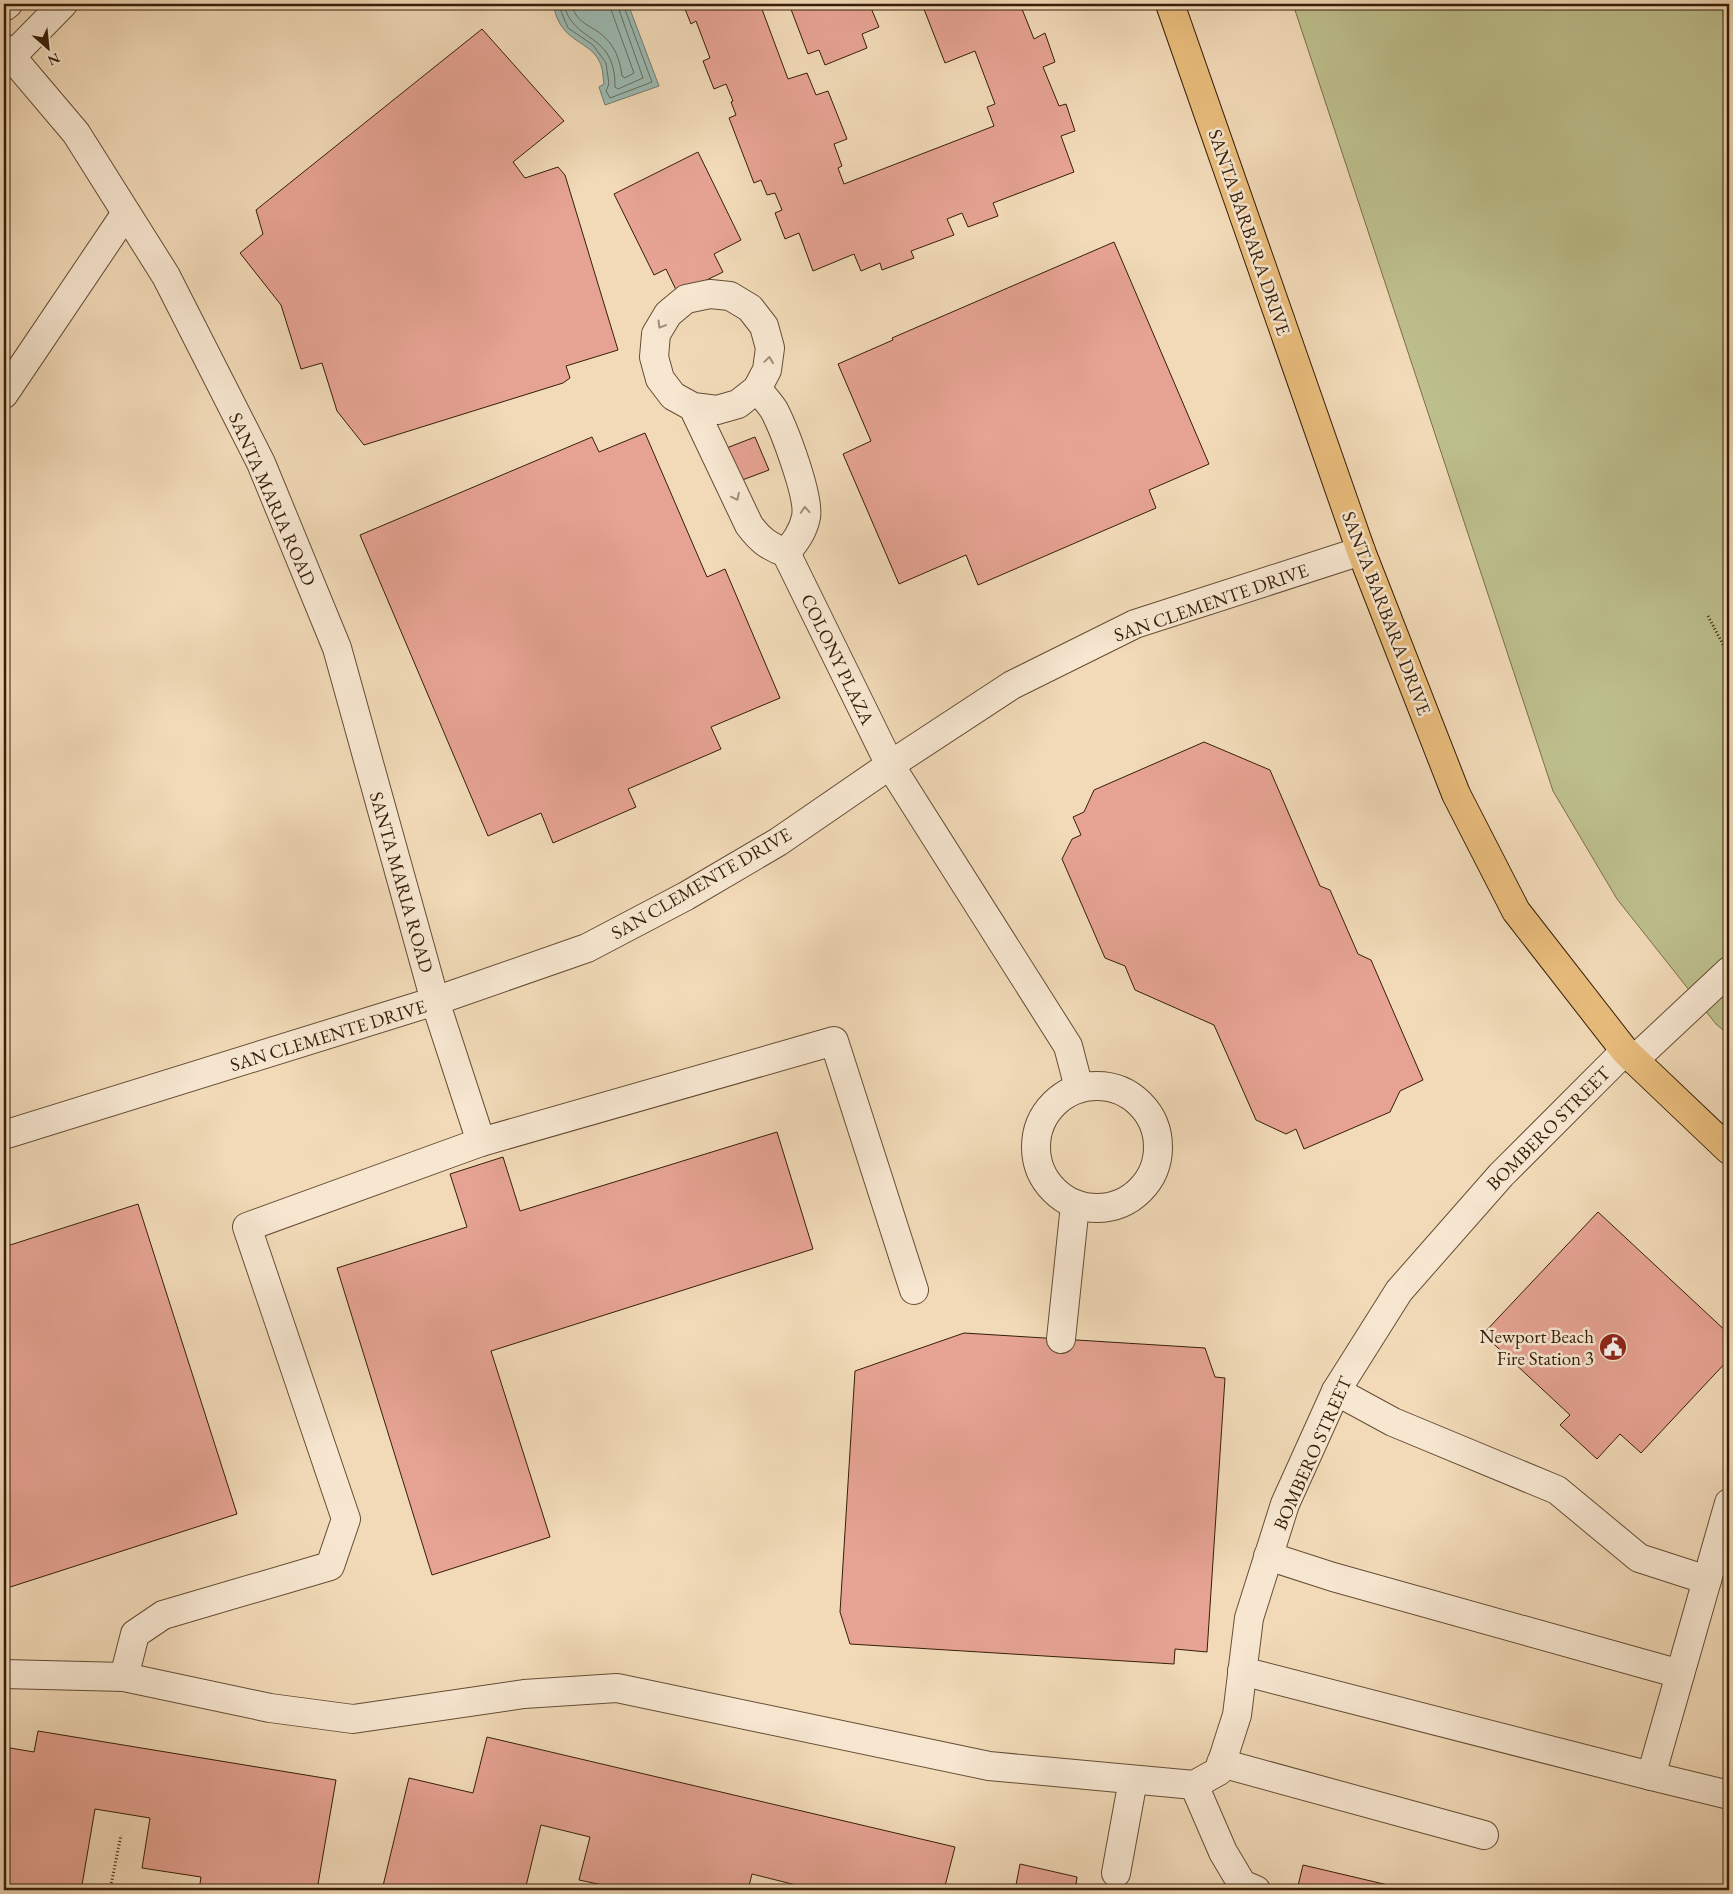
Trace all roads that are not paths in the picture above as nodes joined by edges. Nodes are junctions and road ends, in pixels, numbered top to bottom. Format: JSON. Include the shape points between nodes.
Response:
{"nodes":[{"id":1,"x":8,"y":4,"type":"edge"},
{"id":2,"x":63,"y":4,"type":"edge"},
{"id":3,"x":1170,"y":4,"type":"edge"},
{"id":4,"x":4,"y":7,"type":"edge"},
{"id":5,"x":7,"y":52,"type":"edge"},
{"id":6,"x":126,"y":213,"type":"junction"},
{"id":7,"x":757,"y":389,"type":"junction"},
{"id":8,"x":4,"y":394,"type":"edge"},
{"id":9,"x":693,"y":407,"type":"junction"},
{"id":10,"x":1362,"y":551,"type":"junction"},
{"id":11,"x":786,"y":553,"type":"junction"},
{"id":12,"x":890,"y":764,"type":"junction"},
{"id":13,"x":1729,"y":971,"type":"edge"},
{"id":14,"x":436,"y":1001,"type":"junction"},
{"id":15,"x":1629,"y":1056,"type":"junction"},
{"id":16,"x":1079,"y":1088,"type":"junction"},
{"id":17,"x":4,"y":1135,"type":"edge"},
{"id":18,"x":482,"y":1142,"type":"junction"},
{"id":19,"x":1729,"y":1150,"type":"edge"},
{"id":20,"x":1076,"y":1204,"type":"junction"},
{"id":21,"x":914,"y":1290,"type":"dead end"},
{"id":22,"x":1062,"y":1339,"type":"dead end"},
{"id":23,"x":1336,"y":1392,"type":"junction"},
{"id":24,"x":1729,"y":1502,"type":"edge"},
{"id":25,"x":1268,"y":1556,"type":"junction"},
{"id":26,"x":1707,"y":1580,"type":"junction"},
{"id":27,"x":1242,"y":1671,"type":"junction"},
{"id":28,"x":4,"y":1674,"type":"edge"},
{"id":29,"x":1680,"y":1674,"type":"junction"},
{"id":30,"x":124,"y":1676,"type":"junction"},
{"id":31,"x":1220,"y":1767,"type":"junction"},
{"id":32,"x":1651,"y":1776,"type":"junction"},
{"id":33,"x":1133,"y":1780,"type":"junction"},
{"id":34,"x":1194,"y":1785,"type":"junction"},
{"id":35,"x":1729,"y":1795,"type":"edge"},
{"id":36,"x":1484,"y":1835,"type":"dead end"},
{"id":37,"x":1116,"y":1873,"type":"dead end"},
{"id":38,"x":1256,"y":1890,"type":"edge"}],
"edges":[{"from":1,"to":4,"type":"street"},
{"from":2,"to":5,"type":"street"},
{"from":3,"to":10,"type":"main road","name":"SANTA BARBARA DRIVE"},
{"from":5,"to":6,"type":"street","name":"SANTA MARIA ROAD","via":[[76,133]]},
{"from":6,"to":8,"type":"street"},
{"from":6,"to":14,"type":"street","name":"SANTA MARIA ROAD","via":[[166,276],[261,463],[336,648]]},
{"from":7,"to":9,"type":"street","via":[[738,404],[717,410]]},
{"from":7,"to":9,"type":"street","one_way":true,"via":[[767,370],[770,348],[764,326],[755,314],[730,296],[710,294],[686,299],[668,314],[656,334],[654,357],[660,379],[674,396]]},
{"from":11,"to":7,"type":"street","one_way":true,"via":[[800,535],[807,515],[781,426]]},
{"from":9,"to":11,"type":"street","one_way":true,"via":[[750,524],[767,546]]},
{"from":10,"to":12,"type":"street","name":"SAN CLEMENTE DRIVE","via":[[1136,624],[1012,685]]},
{"from":10,"to":15,"type":"main road","name":"SANTA BARBARA DRIVE","via":[[1456,794],[1516,911]]},
{"from":11,"to":12,"type":"street","name":"COLONY PLAZA"},
{"from":12,"to":14,"type":"street","name":"SAN CLEMENTE DRIVE","via":[[778,842],[686,896],[587,948]]},
{"from":12,"to":16,"type":"street","name":"COLONY PLAZA","via":[[1068,1046]]},
{"from":13,"to":15,"type":"street","name":"BOMBERO STREET"},
{"from":14,"to":17,"type":"street","name":"SAN CLEMENTE DRIVE"},
{"from":14,"to":18,"type":"street","name":"SANTA MARIA ROAD"},
{"from":15,"to":19,"type":"main road","name":"SANTA BARBARA DRIVE"},
{"from":15,"to":23,"type":"street","name":"BOMBERO STREET","via":[[1501,1174],[1399,1292]]},
{"from":16,"to":20,"type":"street","via":[[1062,1096],[1048,1109],[1039,1126],[1036,1145],[1038,1163],[1046,1181],[1059,1195]]},
{"from":16,"to":20,"type":"street","via":[[1100,1085],[1121,1090],[1139,1101],[1152,1117],[1159,1138],[1158,1159],[1151,1179],[1136,1195],[1117,1205],[1097,1208]]},
{"from":18,"to":21,"type":"street","via":[[834,1041]]},
{"from":18,"to":30,"type":"street","via":[[247,1226],[346,1520],[330,1566],[163,1615],[135,1634]]},
{"from":20,"to":22,"type":"street"},
{"from":23,"to":25,"type":"street","name":"BOMBERO STREET","via":[[1285,1504]]},
{"from":23,"to":26,"type":"street","via":[[1393,1422],[1557,1490],[1640,1558]]},
{"from":24,"to":26,"type":"street"},
{"from":25,"to":27,"type":"street","name":"BOMBERO STREET","via":[[1248,1618]]},
{"from":25,"to":29,"type":"street"},
{"from":26,"to":29,"type":"street"},
{"from":27,"to":31,"type":"street","name":"BOMBERO STREET","via":[[1237,1715]]},
{"from":27,"to":32,"type":"street"},
{"from":28,"to":30,"type":"street"},
{"from":29,"to":32,"type":"street"},
{"from":30,"to":33,"type":"street","via":[[270,1708],[353,1719],[524,1694],[617,1688],[989,1766]]},
{"from":31,"to":34,"type":"street"},
{"from":31,"to":36,"type":"street"},
{"from":32,"to":35,"type":"street"},
{"from":33,"to":34,"type":"street"},
{"from":33,"to":37,"type":"street"},
{"from":34,"to":38,"type":"street","via":[[1242,1884]]}]}
